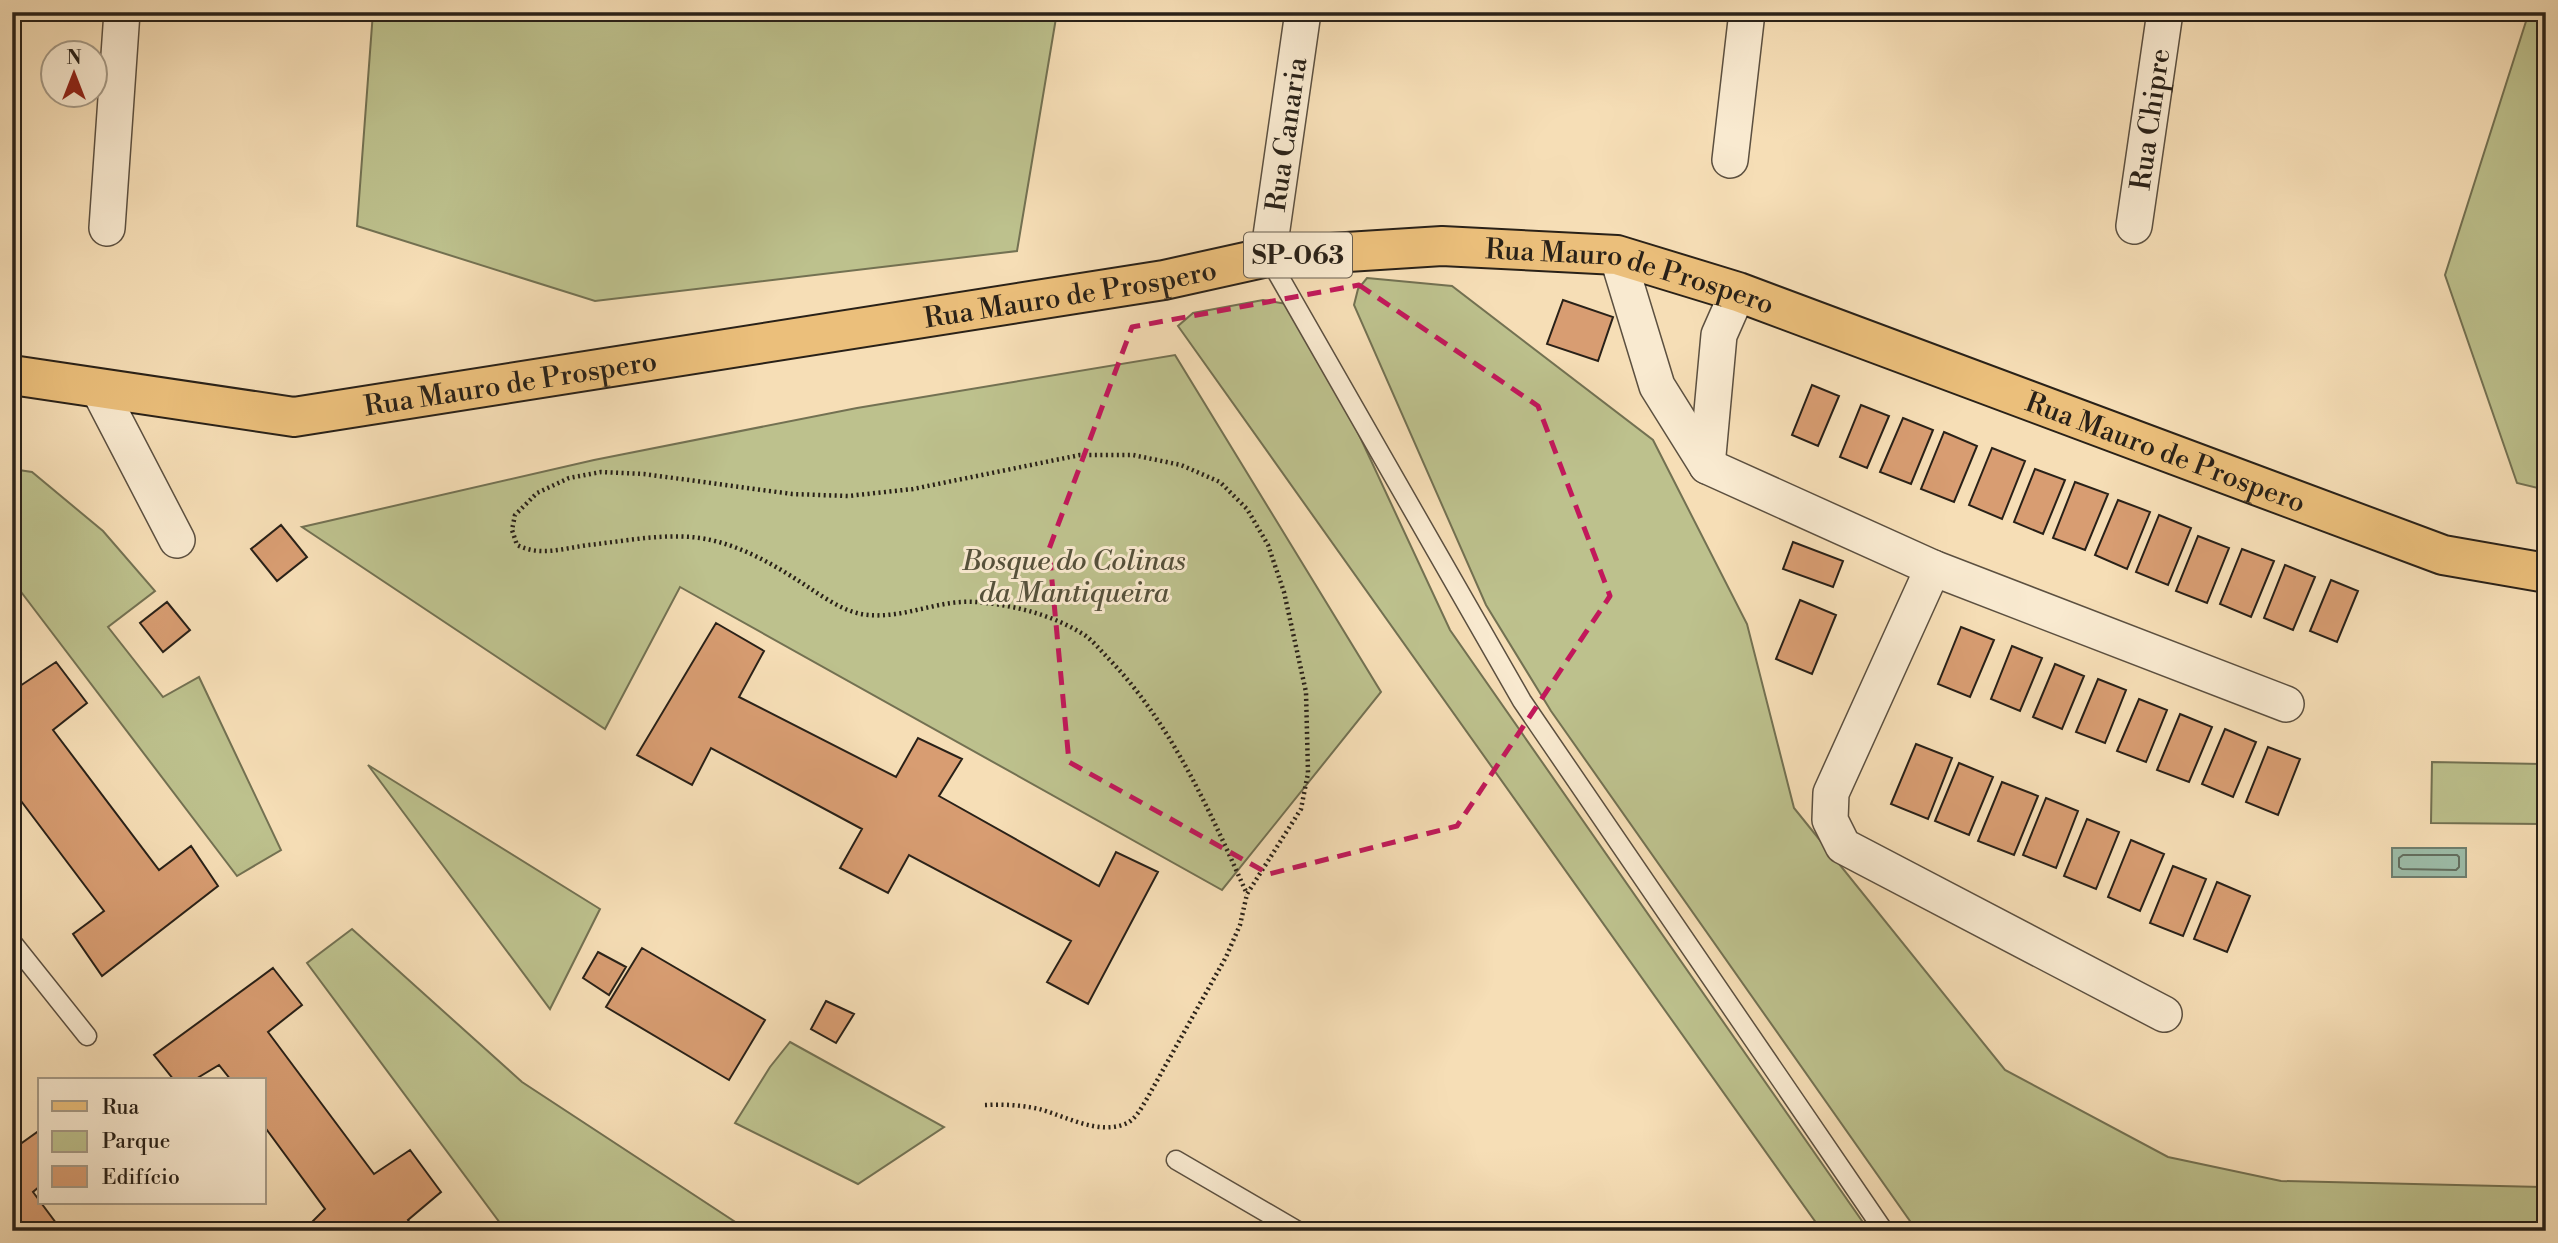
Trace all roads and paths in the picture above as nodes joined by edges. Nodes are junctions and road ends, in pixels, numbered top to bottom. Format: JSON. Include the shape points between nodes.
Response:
{"nodes":[{"id":1,"x":122,"y":12,"type":"edge"},
{"id":2,"x":1303,"y":12,"type":"edge"},
{"id":3,"x":1747,"y":12,"type":"edge"},
{"id":4,"x":2165,"y":12,"type":"edge"},
{"id":5,"x":1730,"y":160,"type":"dead end"},
{"id":6,"x":2134,"y":226,"type":"dead end"},
{"id":7,"x":107,"y":229,"type":"dead end"},
{"id":8,"x":1617,"y":255,"type":"junction"},
{"id":9,"x":1268,"y":257,"type":"junction"},
{"id":10,"x":1738,"y":292,"type":"junction"},
{"id":11,"x":12,"y":374,"type":"edge"},
{"id":12,"x":98,"y":388,"type":"junction"},
{"id":13,"x":1707,"y":466,"type":"junction"},
{"id":14,"x":177,"y":540,"type":"dead end"},
{"id":15,"x":1933,"y":568,"type":"junction"},
{"id":16,"x":2546,"y":573,"type":"edge"},
{"id":17,"x":2286,"y":704,"type":"dead end"},
{"id":18,"x":1247,"y":894,"type":"junction"},
{"id":19,"x":12,"y":942,"type":"edge"},
{"id":20,"x":2164,"y":1014,"type":"dead end"},
{"id":21,"x":87,"y":1036,"type":"dead end"},
{"id":22,"x":985,"y":1105,"type":"dead end"},
{"id":23,"x":1176,"y":1160,"type":"dead end"},
{"id":24,"x":1298,"y":1231,"type":"edge"},
{"id":25,"x":1884,"y":1231,"type":"edge"}],
"edges":[{"from":1,"to":7,"type":"street"},
{"from":2,"to":9,"type":"street","name":"Rua Canaria"},
{"from":3,"to":5,"type":"street"},
{"from":4,"to":6,"type":"street","name":"Rua Chipre"},
{"from":8,"to":9,"type":"main road","name":"Rua Mauro de Prospero","number":"SP-063","via":[[1442,246]]},
{"from":8,"to":10,"type":"main road","name":"Rua Mauro de Prospero","number":"SP-063"},
{"from":8,"to":13,"type":"street","via":[[1657,386]]},
{"from":9,"to":12,"type":"main road","name":"Rua Mauro de Prospero","number":"SP-063","via":[[1164,281],[294,417]]},
{"from":9,"to":25,"type":"lane","via":[[1522,701]]},
{"from":10,"to":13,"type":"street","via":[[1719,335]]},
{"from":10,"to":16,"type":"main road","name":"Rua Mauro de Prospero","number":"SP-063","via":[[2443,555]]},
{"from":11,"to":12,"type":"main road","name":"Rua Mauro de Prospero","number":"SP-063"},
{"from":12,"to":14,"type":"street"},
{"from":13,"to":15,"type":"street"},
{"from":15,"to":17,"type":"street"},
{"from":15,"to":20,"type":"street","via":[[1831,793],[1830,820],[1843,846]]},
{"from":18,"to":18,"type":"path","via":[[1167,734],[1124,674],[1088,637],[1051,617],[973,601],[893,616],[860,614],[773,565],[701,538],[671,536],[530,551],[517,545],[512,530],[515,515],[537,493],[569,478],[601,472],[848,496],[926,487],[1080,456],[1133,455],[1181,465],[1220,482],[1247,509],[1268,545],[1284,592],[1306,692],[1308,773],[1301,809]]},
{"from":18,"to":22,"type":"path","via":[[1226,957],[1143,1104],[1126,1124],[1091,1125],[1030,1107]]},
{"from":19,"to":21,"type":"lane"},
{"from":23,"to":24,"type":"lane"}]}
